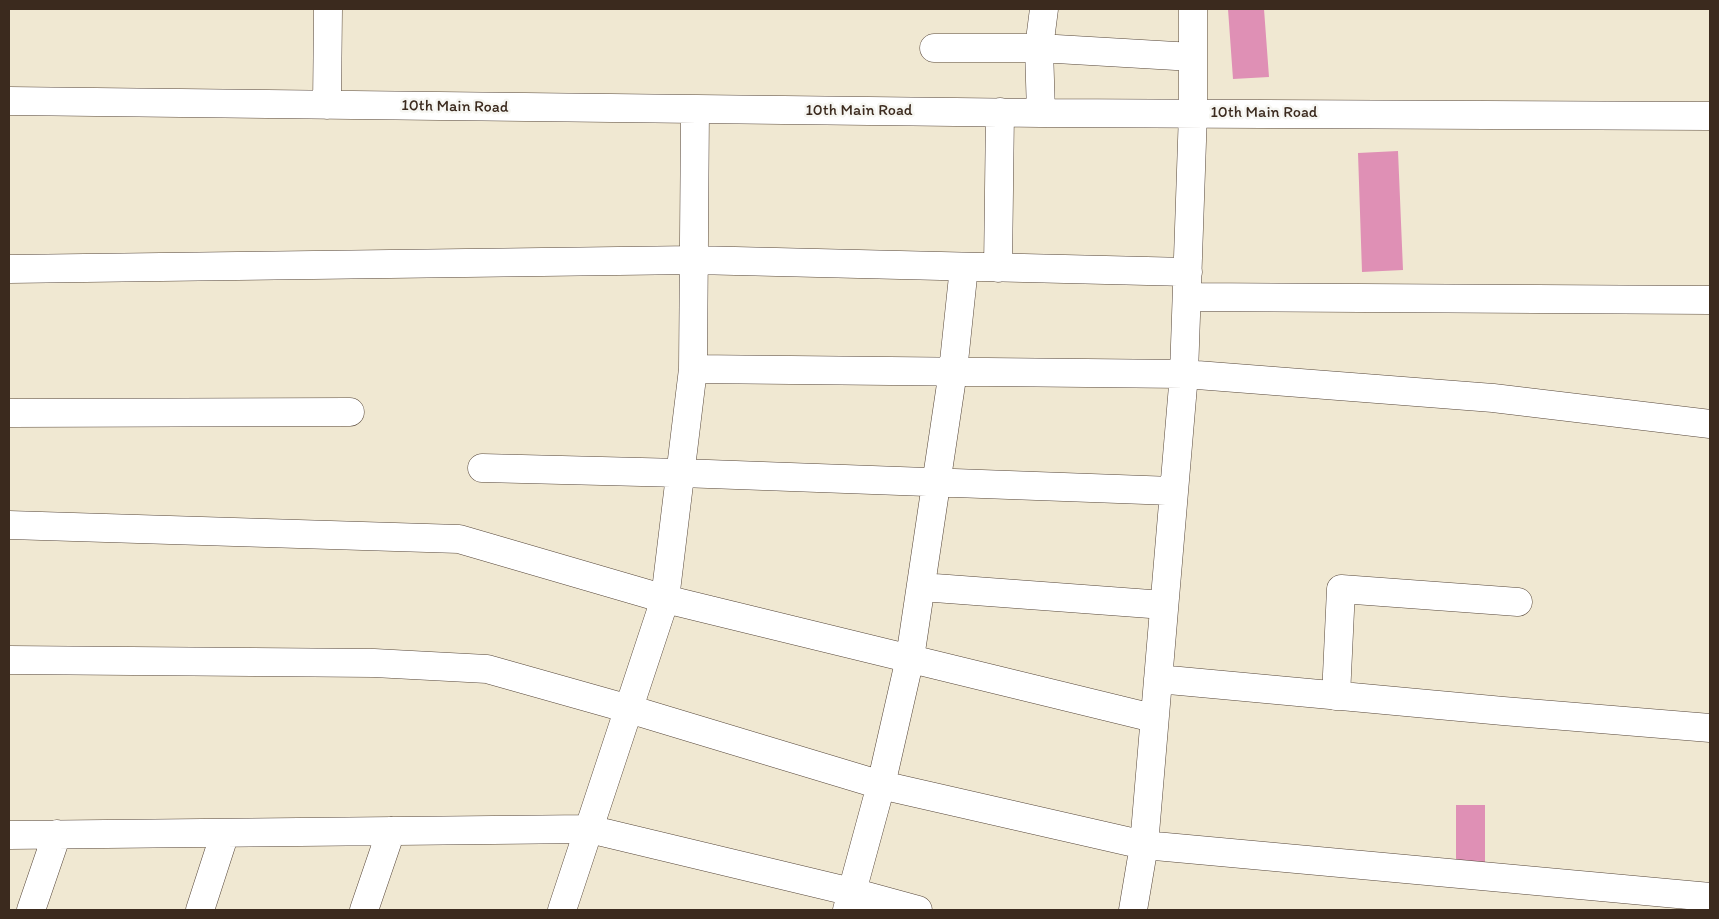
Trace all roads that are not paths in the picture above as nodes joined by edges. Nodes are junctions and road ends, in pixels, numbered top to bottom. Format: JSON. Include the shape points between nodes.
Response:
{"nodes":[{"id":1,"x":328,"y":9,"type":"edge"},
{"id":2,"x":1044,"y":9,"type":"edge"},
{"id":3,"x":1193,"y":9,"type":"edge"},
{"id":4,"x":934,"y":48,"type":"dead end"},
{"id":5,"x":1040,"y":48,"type":"junction"},
{"id":6,"x":1193,"y":57,"type":"junction"},
{"id":7,"x":9,"y":101,"type":"edge"},
{"id":8,"x":327,"y":105,"type":"junction"},
{"id":9,"x":695,"y":110,"type":"junction"},
{"id":10,"x":1000,"y":112,"type":"junction"},
{"id":11,"x":1193,"y":112,"type":"junction"},
{"id":12,"x":1041,"y":113,"type":"junction"},
{"id":13,"x":1710,"y":116,"type":"edge"},
{"id":14,"x":694,"y":260,"type":"junction"},
{"id":15,"x":964,"y":267,"type":"junction"},
{"id":16,"x":998,"y":268,"type":"junction"},
{"id":17,"x":9,"y":269,"type":"edge"},
{"id":18,"x":1188,"y":285,"type":"junction"},
{"id":19,"x":1710,"y":300,"type":"edge"},
{"id":20,"x":693,"y":369,"type":"junction"},
{"id":21,"x":953,"y":371,"type":"junction"},
{"id":22,"x":1184,"y":374,"type":"junction"},
{"id":23,"x":350,"y":412,"type":"dead end"},
{"id":24,"x":9,"y":413,"type":"edge"},
{"id":25,"x":1710,"y":424,"type":"edge"},
{"id":26,"x":482,"y":468,"type":"dead end"},
{"id":27,"x":681,"y":473,"type":"junction"},
{"id":28,"x":936,"y":484,"type":"junction"},
{"id":29,"x":1174,"y":491,"type":"junction"},
{"id":30,"x":9,"y":526,"type":"edge"},
{"id":31,"x":921,"y":588,"type":"junction"},
{"id":32,"x":665,"y":599,"type":"junction"},
{"id":33,"x":1518,"y":602,"type":"dead end"},
{"id":34,"x":1164,"y":605,"type":"junction"},
{"id":35,"x":910,"y":658,"type":"junction"},
{"id":36,"x":9,"y":660,"type":"edge"},
{"id":37,"x":1158,"y":679,"type":"junction"},
{"id":38,"x":1336,"y":696,"type":"junction"},
{"id":39,"x":629,"y":709,"type":"junction"},
{"id":40,"x":1153,"y":718,"type":"junction"},
{"id":41,"x":1710,"y":728,"type":"edge"},
{"id":42,"x":881,"y":784,"type":"junction"},
{"id":43,"x":589,"y":829,"type":"junction"},
{"id":44,"x":391,"y":831,"type":"junction"},
{"id":45,"x":225,"y":833,"type":"junction"},
{"id":46,"x":9,"y":834,"type":"edge"},
{"id":47,"x":57,"y":834,"type":"junction"},
{"id":48,"x":1144,"y":845,"type":"junction"},
{"id":49,"x":1710,"y":897,"type":"edge"},
{"id":50,"x":849,"y":901,"type":"edge"},
{"id":51,"x":31,"y":910,"type":"edge"},
{"id":52,"x":200,"y":910,"type":"edge"},
{"id":53,"x":364,"y":910,"type":"edge"},
{"id":54,"x":562,"y":910,"type":"edge"},
{"id":55,"x":918,"y":910,"type":"edge"},
{"id":56,"x":1133,"y":910,"type":"edge"}],
"edges":[{"from":1,"to":8,"type":"street"},
{"from":2,"to":5,"type":"street"},
{"from":3,"to":6,"type":"street"},
{"from":4,"to":5,"type":"street"},
{"from":5,"to":6,"type":"street"},
{"from":5,"to":12,"type":"street"},
{"from":6,"to":11,"type":"street"},
{"from":7,"to":8,"type":"street","name":"10th Main Road"},
{"from":8,"to":9,"type":"street","name":"10th Main Road"},
{"from":9,"to":10,"type":"street","name":"10th Main Road"},
{"from":9,"to":14,"type":"street"},
{"from":10,"to":12,"type":"street","name":"10th Main Road"},
{"from":10,"to":16,"type":"street"},
{"from":11,"to":12,"type":"street","name":"10th Main Road"},
{"from":11,"to":13,"type":"street","name":"10th Main Road"},
{"from":11,"to":18,"type":"street"},
{"from":14,"to":15,"type":"street"},
{"from":14,"to":17,"type":"street"},
{"from":14,"to":20,"type":"street"},
{"from":15,"to":16,"type":"street"},
{"from":15,"to":21,"type":"street"},
{"from":16,"to":18,"type":"street"},
{"from":18,"to":19,"type":"street"},
{"from":18,"to":22,"type":"street"},
{"from":20,"to":21,"type":"street"},
{"from":20,"to":27,"type":"street"},
{"from":21,"to":22,"type":"street"},
{"from":21,"to":28,"type":"street"},
{"from":22,"to":25,"type":"street","via":[[1493,398]]},
{"from":22,"to":29,"type":"street"},
{"from":23,"to":24,"type":"street"},
{"from":26,"to":27,"type":"street"},
{"from":27,"to":28,"type":"street"},
{"from":27,"to":32,"type":"street"},
{"from":28,"to":29,"type":"street"},
{"from":28,"to":31,"type":"street"},
{"from":29,"to":34,"type":"street"},
{"from":30,"to":32,"type":"street","via":[[459,540]]},
{"from":31,"to":34,"type":"street"},
{"from":31,"to":35,"type":"street"},
{"from":32,"to":35,"type":"street"},
{"from":32,"to":39,"type":"street"},
{"from":33,"to":38,"type":"street","via":[[1341,589]]},
{"from":34,"to":37,"type":"street"},
{"from":35,"to":40,"type":"street"},
{"from":35,"to":42,"type":"street"},
{"from":36,"to":39,"type":"street","via":[[374,664],[487,669]]},
{"from":37,"to":38,"type":"street"},
{"from":37,"to":40,"type":"street"},
{"from":38,"to":41,"type":"street"},
{"from":39,"to":42,"type":"street"},
{"from":39,"to":43,"type":"street"},
{"from":40,"to":48,"type":"street"},
{"from":42,"to":48,"type":"street"},
{"from":42,"to":50,"type":"street"},
{"from":43,"to":44,"type":"street"},
{"from":43,"to":50,"type":"street"},
{"from":43,"to":54,"type":"street"},
{"from":44,"to":45,"type":"street"},
{"from":44,"to":53,"type":"street"},
{"from":45,"to":47,"type":"street"},
{"from":45,"to":52,"type":"street"},
{"from":46,"to":47,"type":"street"},
{"from":47,"to":51,"type":"street"},
{"from":48,"to":49,"type":"street"},
{"from":48,"to":56,"type":"street"},
{"from":50,"to":55,"type":"street"}]}
